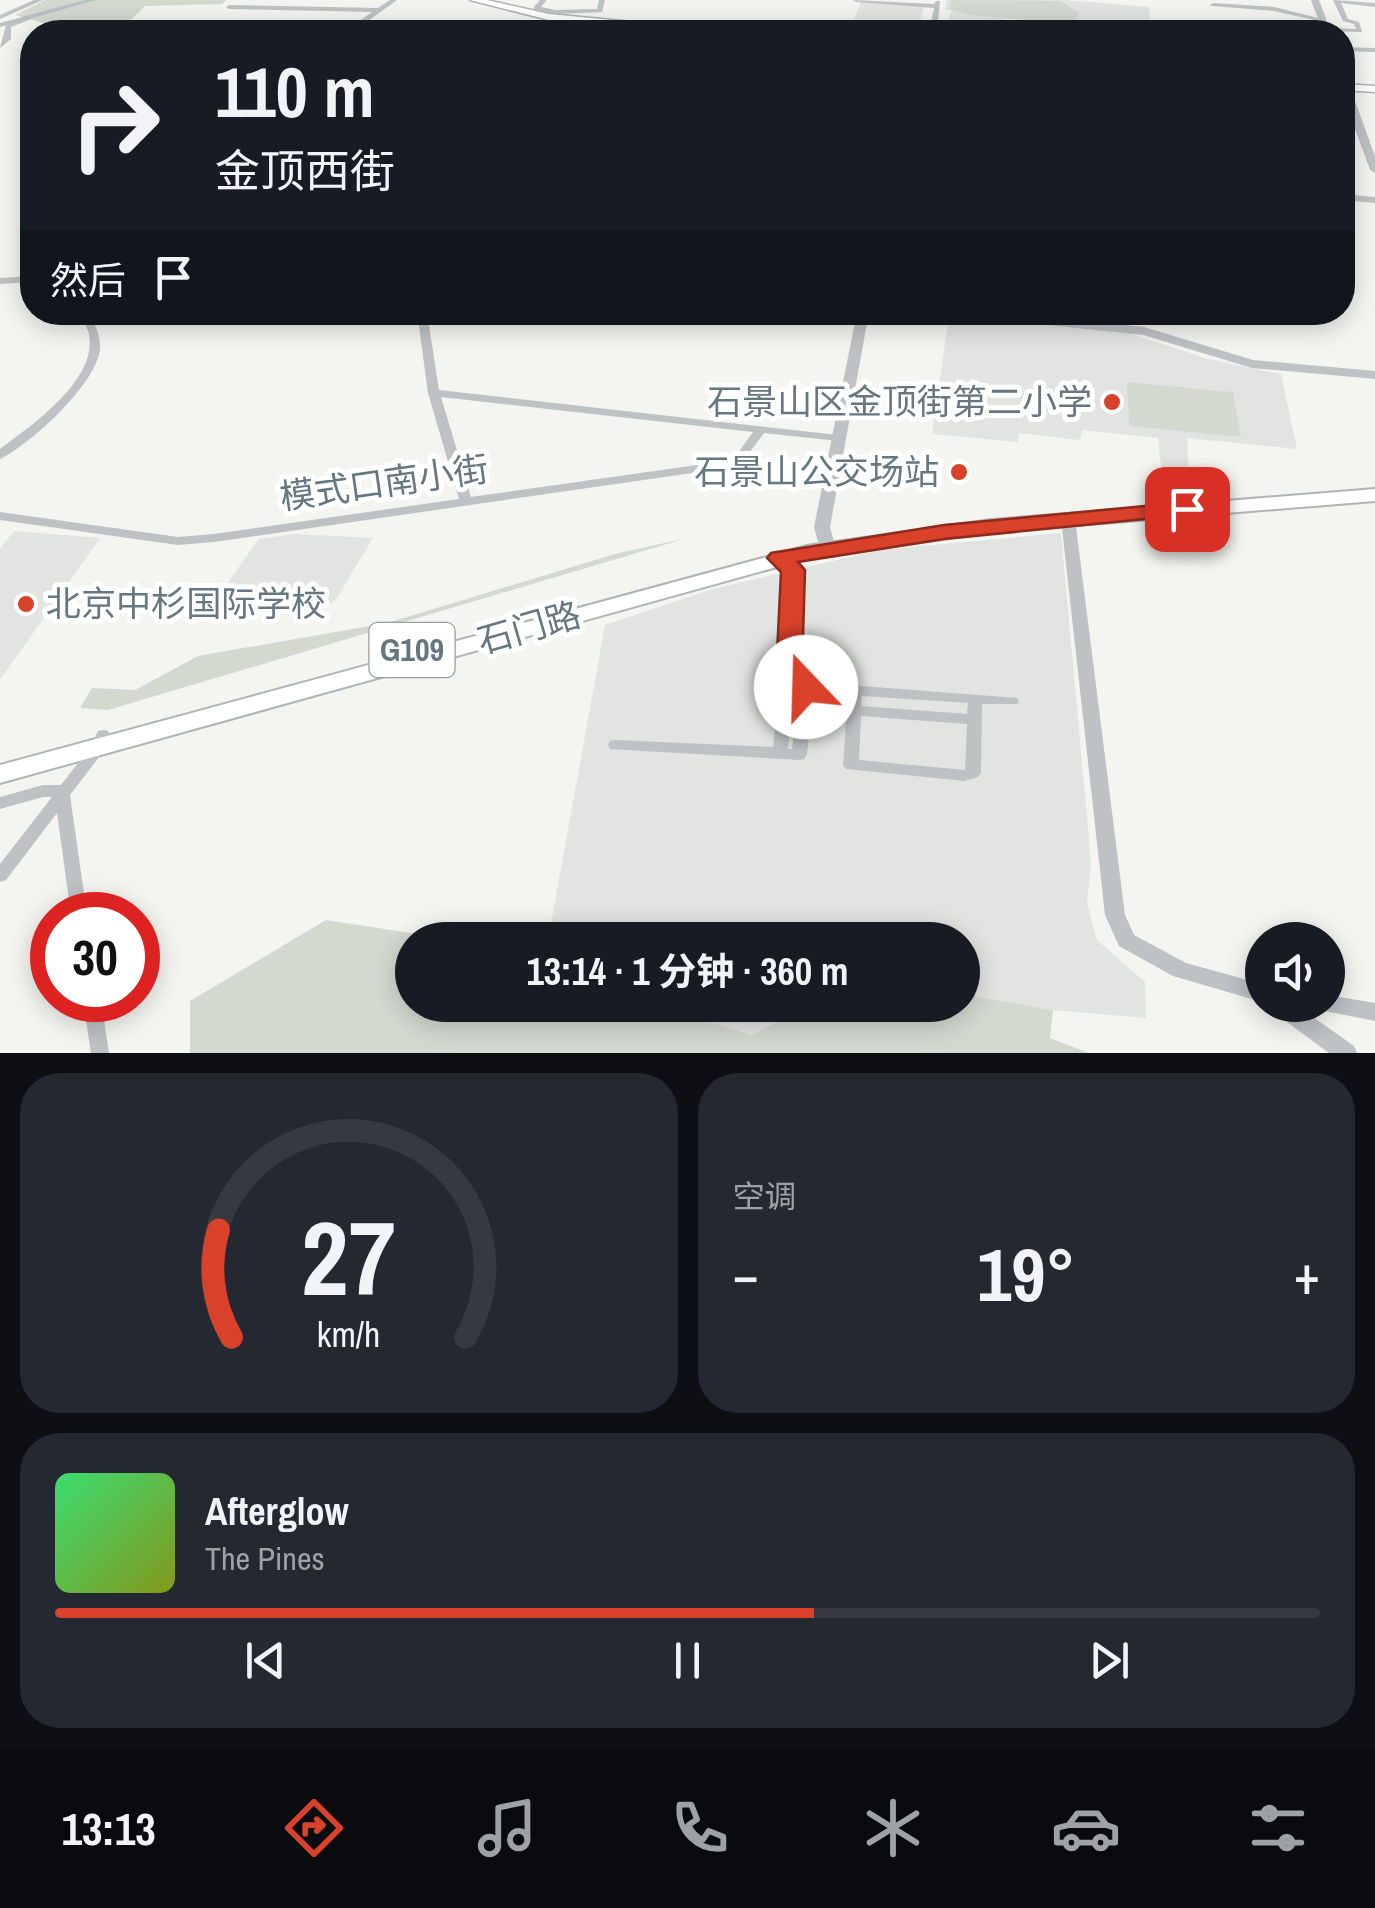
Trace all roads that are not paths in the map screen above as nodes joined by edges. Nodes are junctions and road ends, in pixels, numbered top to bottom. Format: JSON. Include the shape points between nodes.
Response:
{"nodes":[{"id":1,"x":40,"y":0,"type":"edge"},
{"id":2,"x":394,"y":0,"type":"edge"},
{"id":3,"x":463,"y":0,"type":"edge"},
{"id":4,"x":475,"y":0,"type":"edge"},
{"id":5,"x":544,"y":0,"type":"edge"},
{"id":6,"x":602,"y":0,"type":"edge"},
{"id":7,"x":856,"y":0,"type":"edge"},
{"id":8,"x":1228,"y":0,"type":"edge"},
{"id":9,"x":1336,"y":1,"type":"edge"},
{"id":10,"x":938,"y":3,"type":"edge"},
{"id":11,"x":1375,"y":4,"type":"edge"},
{"id":12,"x":229,"y":7,"type":"dead end"},
{"id":13,"x":380,"y":10,"type":"junction"},
{"id":14,"x":1,"y":16,"type":"edge"},
{"id":15,"x":36,"y":16,"type":"dead end"},
{"id":16,"x":25,"y":20,"type":"edge"},
{"id":17,"x":365,"y":20,"type":"edge"},
{"id":18,"x":565,"y":20,"type":"edge"},
{"id":19,"x":574,"y":20,"type":"edge"},
{"id":20,"x":1304,"y":20,"type":"edge"},
{"id":21,"x":20,"y":22,"type":"edge"},
{"id":22,"x":1355,"y":22,"type":"edge"},
{"id":23,"x":1355,"y":31,"type":"edge"},
{"id":24,"x":1360,"y":32,"type":"junction"},
{"id":25,"x":1375,"y":33,"type":"edge"},
{"id":26,"x":0,"y":46,"type":"edge"},
{"id":27,"x":1355,"y":115,"type":"edge"},
{"id":28,"x":1355,"y":128,"type":"edge"},
{"id":29,"x":1360,"y":128,"type":"junction"},
{"id":30,"x":1375,"y":170,"type":"edge"},
{"id":31,"x":90,"y":325,"type":"edge"},
{"id":32,"x":424,"y":325,"type":"edge"},
{"id":33,"x":860,"y":325,"type":"edge"},
{"id":34,"x":1086,"y":325,"type":"edge"},
{"id":35,"x":1144,"y":325,"type":"edge"},
{"id":36,"x":1144,"y":331,"type":"junction"},
{"id":37,"x":1375,"y":375,"type":"edge"},
{"id":38,"x":434,"y":393,"type":"junction"},
{"id":39,"x":760,"y":430,"type":"junction"},
{"id":40,"x":838,"y":438,"type":"junction"},
{"id":41,"x":0,"y":455,"type":"edge"},
{"id":42,"x":1375,"y":486,"type":"edge"},
{"id":43,"x":1375,"y":495,"type":"edge"},
{"id":44,"x":466,"y":502,"type":"junction"},
{"id":45,"x":0,"y":516,"type":"edge"},
{"id":46,"x":1068,"y":518,"type":"junction"},
{"id":47,"x":826,"y":543,"type":"junction"},
{"id":48,"x":779,"y":558,"type":"junction"},
{"id":49,"x":789,"y":674,"type":"junction"},
{"id":50,"x":806,"y":687,"type":"junction"},
{"id":51,"x":855,"y":690,"type":"junction"},
{"id":52,"x":974,"y":699,"type":"junction"},
{"id":53,"x":1012,"y":701,"type":"dead end"},
{"id":54,"x":854,"y":710,"type":"junction"},
{"id":55,"x":974,"y":720,"type":"junction"},
{"id":56,"x":101,"y":742,"type":"junction"},
{"id":57,"x":615,"y":745,"type":"dead end"},
{"id":58,"x":780,"y":753,"type":"junction"},
{"id":59,"x":0,"y":762,"type":"edge"},
{"id":60,"x":0,"y":774,"type":"edge"},
{"id":61,"x":62,"y":792,"type":"junction"},
{"id":62,"x":0,"y":803,"type":"edge"},
{"id":63,"x":0,"y":876,"type":"edge"},
{"id":64,"x":76,"y":892,"type":"edge"},
{"id":65,"x":1245,"y":988,"type":"edge"},
{"id":66,"x":1345,"y":1007,"type":"edge"},
{"id":67,"x":1375,"y":1012,"type":"edge"},
{"id":68,"x":95,"y":1022,"type":"edge"},
{"id":69,"x":1303,"y":1022,"type":"edge"},
{"id":70,"x":100,"y":1053,"type":"edge"},
{"id":71,"x":1346,"y":1053,"type":"edge"}],
"edges":[{"from":1,"to":14,"type":"street"},
{"from":2,"to":13,"type":"street"},
{"from":3,"to":18,"type":"main road"},
{"from":4,"to":19,"type":"main road"},
{"from":5,"to":6,"type":"street","via":[[536,8],[589,13],[600,11]]},
{"from":7,"to":10,"type":"street"},
{"from":8,"to":20,"type":"street","via":[[1213,5],[1274,9]]},
{"from":9,"to":11,"type":"street"},
{"from":12,"to":13,"type":"street"},
{"from":13,"to":17,"type":"street"},
{"from":15,"to":16,"type":"street"},
{"from":21,"to":26,"type":"street","via":[[8,26]]},
{"from":22,"to":24,"type":"street"},
{"from":23,"to":24,"type":"street"},
{"from":24,"to":25,"type":"street"},
{"from":27,"to":29,"type":"street"},
{"from":28,"to":29,"type":"street"},
{"from":29,"to":30,"type":"street"},
{"from":31,"to":41,"type":"street","via":[[93,358],[82,382]]},
{"from":32,"to":38,"type":"street"},
{"from":33,"to":40,"type":"street"},
{"from":34,"to":36,"type":"street"},
{"from":35,"to":36,"type":"street"},
{"from":36,"to":37,"type":"street","via":[[1252,364]]},
{"from":38,"to":39,"type":"street"},
{"from":38,"to":44,"type":"street"},
{"from":39,"to":40,"type":"street"},
{"from":39,"to":44,"type":"street","name":"模式口南小街","via":[[739,459],[720,465]]},
{"from":40,"to":47,"type":"street","via":[[822,527]]},
{"from":42,"to":47,"type":"highway","number":"G109","via":[[1005,514]]},
{"from":43,"to":46,"type":"highway","number":"G109"},
{"from":44,"to":45,"type":"street","name":"模式口南小街","via":[[178,540]]},
{"from":46,"to":47,"type":"highway","number":"G109"},
{"from":46,"to":65,"type":"street","via":[[1115,915],[1126,940],[1180,970]]},
{"from":47,"to":48,"type":"highway","name":"石门路","number":"G109"},
{"from":47,"to":56,"type":"highway","name":"石门路","number":"G109"},
{"from":48,"to":49,"type":"street","via":[[793,570]]},
{"from":48,"to":56,"type":"highway","name":"石门路","number":"G109"},
{"from":49,"to":50,"type":"street"},
{"from":49,"to":58,"type":"street","via":[[776,673],[775,689],[786,698]]},
{"from":50,"to":51,"type":"street"},
{"from":50,"to":58,"type":"street","via":[[799,754]]},
{"from":51,"to":52,"type":"street"},
{"from":51,"to":54,"type":"street"},
{"from":52,"to":53,"type":"street"},
{"from":52,"to":55,"type":"street"},
{"from":54,"to":55,"type":"street"},
{"from":54,"to":55,"type":"street","via":[[851,765],[964,776],[973,773]]},
{"from":56,"to":59,"type":"highway","name":"石门路","number":"G109"},
{"from":56,"to":60,"type":"highway","name":"石门路","number":"G109"},
{"from":56,"to":61,"type":"street"},
{"from":57,"to":58,"type":"street"},
{"from":61,"to":62,"type":"street"},
{"from":61,"to":63,"type":"street"},
{"from":61,"to":64,"type":"street"},
{"from":66,"to":67,"type":"street"},
{"from":68,"to":70,"type":"street"},
{"from":69,"to":71,"type":"street"}]}
